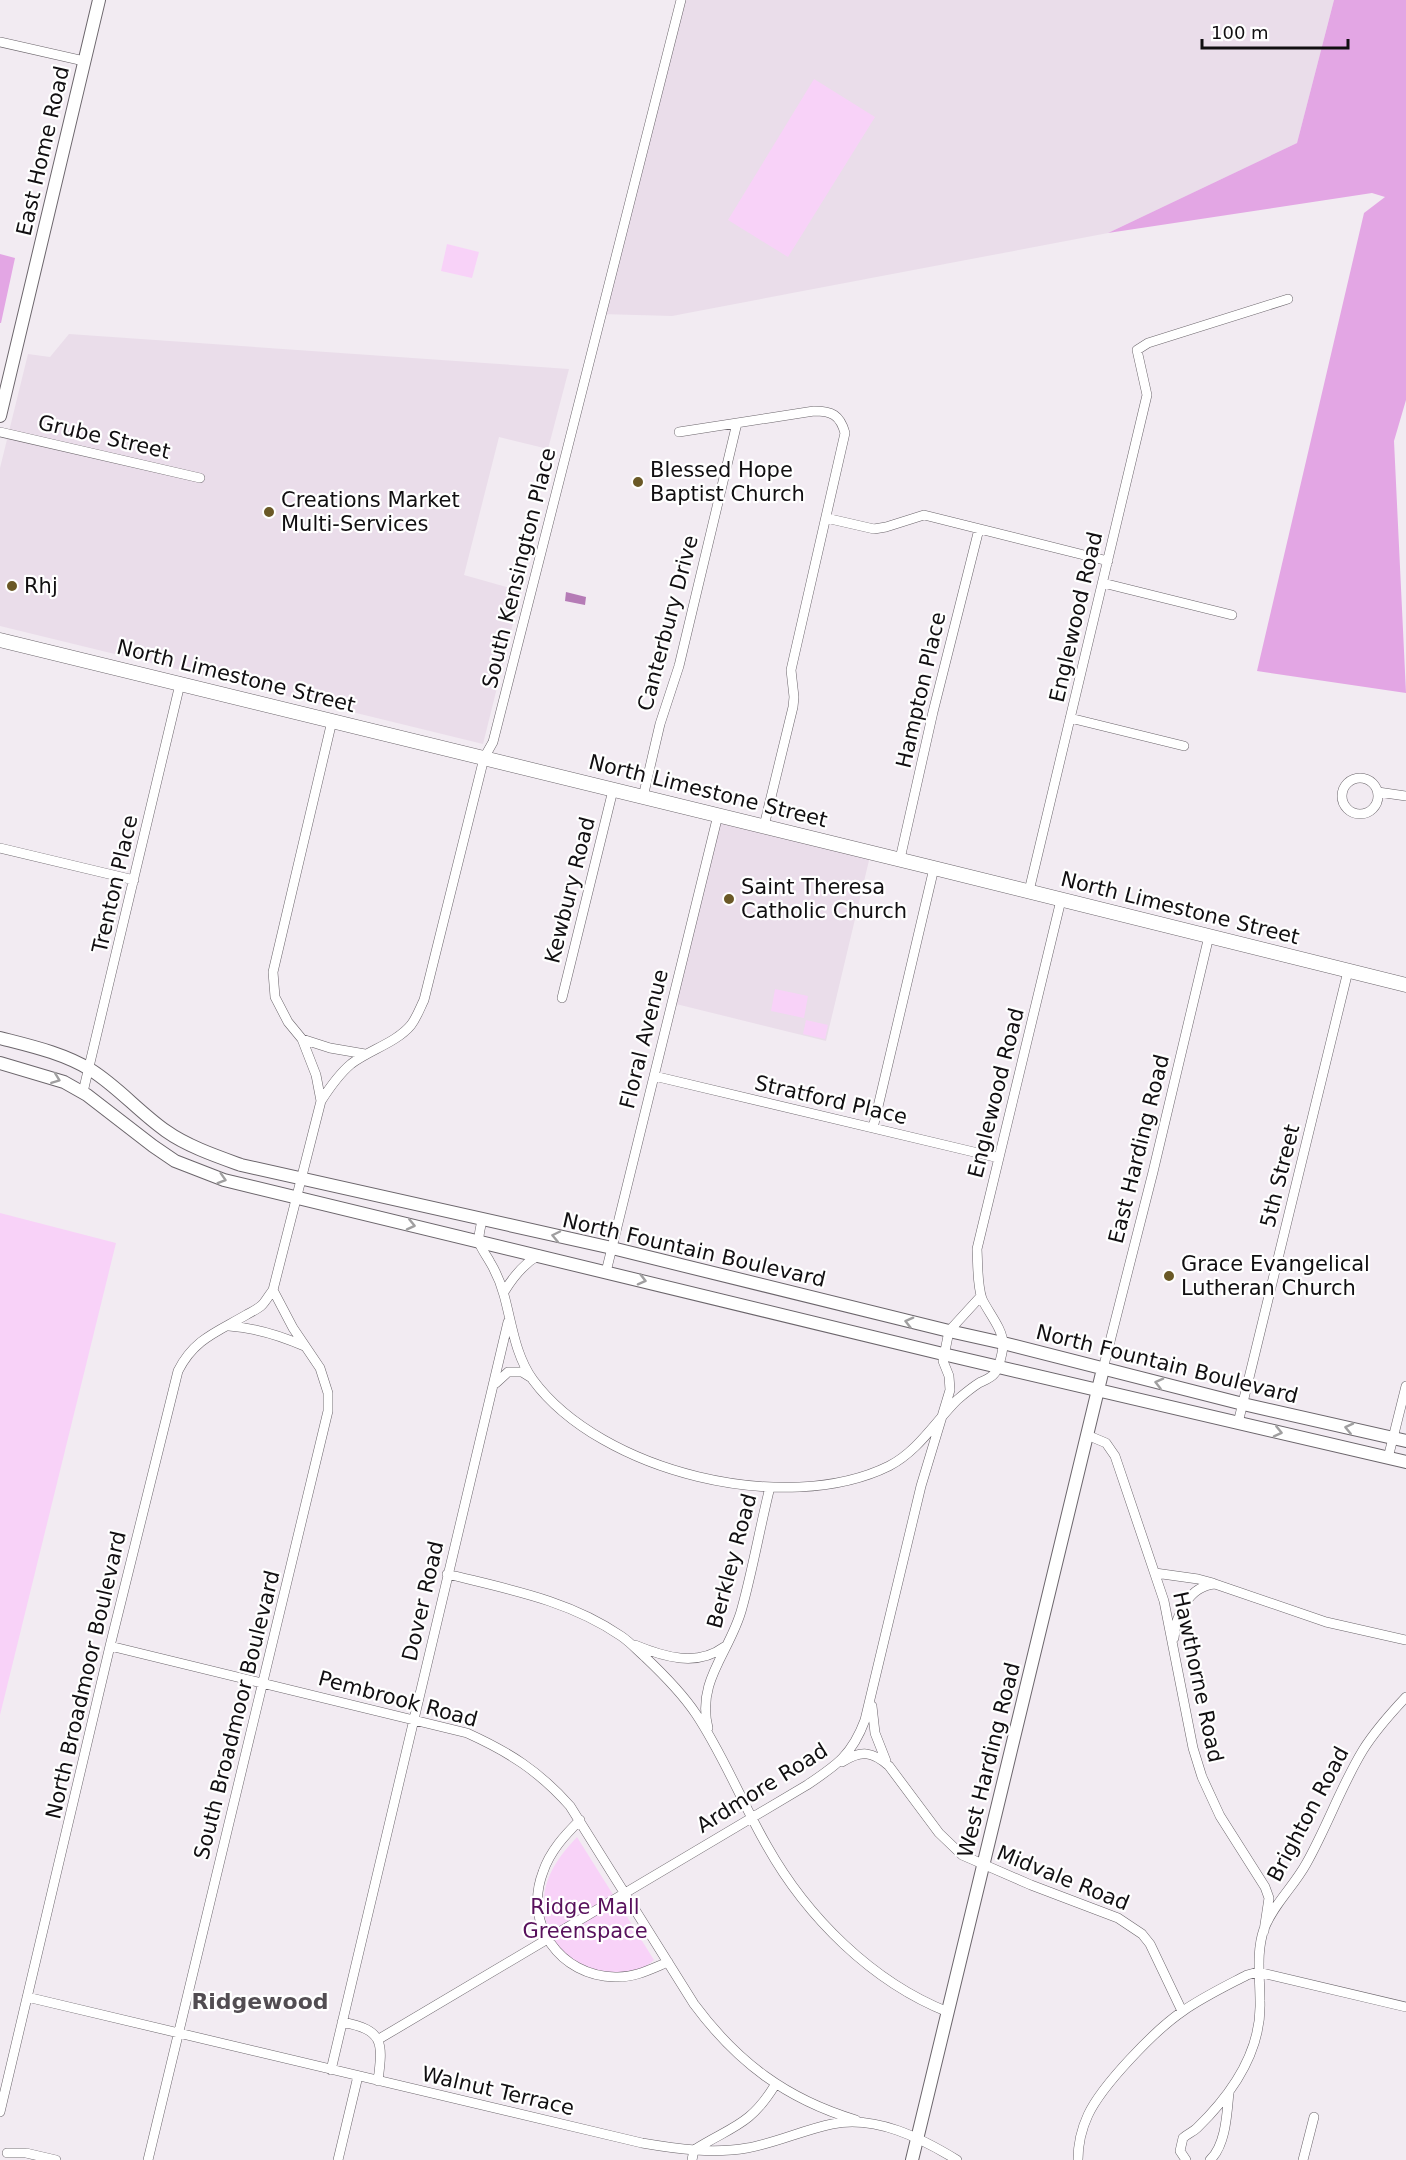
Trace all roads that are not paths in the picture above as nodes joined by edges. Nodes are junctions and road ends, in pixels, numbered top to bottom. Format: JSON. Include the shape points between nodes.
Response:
{"nodes":[{"id":1,"x":99,"y":0,"type":"edge"},
{"id":2,"x":681,"y":0,"type":"edge"},
{"id":3,"x":0,"y":42,"type":"edge"},
{"id":4,"x":84,"y":61,"type":"junction"},
{"id":5,"x":1288,"y":299,"type":"dead end"},
{"id":6,"x":0,"y":416,"type":"edge"},
{"id":7,"x":737,"y":423,"type":"junction"},
{"id":8,"x":0,"y":432,"type":"edge"},
{"id":9,"x":679,"y":432,"type":"dead end"},
{"id":10,"x":201,"y":478,"type":"dead end"},
{"id":11,"x":826,"y":518,"type":"junction"},
{"id":12,"x":979,"y":529,"type":"junction"},
{"id":13,"x":1108,"y":561,"type":"junction"},
{"id":14,"x":1103,"y":583,"type":"junction"},
{"id":15,"x":1232,"y":615,"type":"dead end"},
{"id":16,"x":0,"y":640,"type":"edge"},
{"id":17,"x":180,"y":684,"type":"junction"},
{"id":18,"x":1070,"y":718,"type":"junction"},
{"id":19,"x":332,"y":721,"type":"junction"},
{"id":20,"x":1184,"y":746,"type":"dead end"},
{"id":21,"x":484,"y":758,"type":"junction"},
{"id":22,"x":613,"y":790,"type":"junction"},
{"id":23,"x":1378,"y":792,"type":"junction"},
{"id":24,"x":1406,"y":796,"type":"edge"},
{"id":25,"x":643,"y":797,"type":"junction"},
{"id":26,"x":718,"y":815,"type":"junction"},
{"id":27,"x":764,"y":826,"type":"junction"},
{"id":28,"x":0,"y":848,"type":"edge"},
{"id":29,"x":900,"y":859,"type":"junction"},
{"id":30,"x":934,"y":868,"type":"junction"},
{"id":31,"x":134,"y":880,"type":"junction"},
{"id":32,"x":1029,"y":891,"type":"junction"},
{"id":33,"x":1061,"y":900,"type":"junction"},
{"id":34,"x":1209,"y":936,"type":"junction"},
{"id":35,"x":1348,"y":971,"type":"junction"},
{"id":36,"x":1406,"y":986,"type":"edge"},
{"id":37,"x":562,"y":998,"type":"dead end"},
{"id":38,"x":0,"y":1038,"type":"edge"},
{"id":39,"x":302,"y":1039,"type":"junction"},
{"id":40,"x":365,"y":1054,"type":"junction"},
{"id":41,"x":0,"y":1063,"type":"edge"},
{"id":42,"x":89,"y":1069,"type":"junction"},
{"id":43,"x":654,"y":1076,"type":"junction"},
{"id":44,"x":83,"y":1092,"type":"junction"},
{"id":45,"x":321,"y":1101,"type":"junction"},
{"id":46,"x":873,"y":1128,"type":"junction"},
{"id":47,"x":999,"y":1158,"type":"junction"},
{"id":48,"x":302,"y":1178,"type":"junction"},
{"id":49,"x":297,"y":1198,"type":"junction"},
{"id":50,"x":483,"y":1220,"type":"junction"},
{"id":51,"x":479,"y":1241,"type":"junction"},
{"id":52,"x":612,"y":1248,"type":"junction"},
{"id":53,"x":539,"y":1255,"type":"junction"},
{"id":54,"x":606,"y":1272,"type":"junction"},
{"id":55,"x":273,"y":1290,"type":"junction"},
{"id":56,"x":504,"y":1292,"type":"junction"},
{"id":57,"x":981,"y":1296,"type":"junction"},
{"id":58,"x":509,"y":1317,"type":"junction"},
{"id":59,"x":229,"y":1326,"type":"junction"},
{"id":60,"x":949,"y":1331,"type":"junction"},
{"id":61,"x":1003,"y":1343,"type":"junction"},
{"id":62,"x":304,"y":1346,"type":"junction"},
{"id":63,"x":943,"y":1354,"type":"junction"},
{"id":64,"x":997,"y":1367,"type":"junction"},
{"id":65,"x":1103,"y":1369,"type":"junction"},
{"id":66,"x":532,"y":1378,"type":"junction"},
{"id":67,"x":1406,"y":1386,"type":"edge"},
{"id":68,"x":493,"y":1388,"type":"junction"},
{"id":69,"x":1098,"y":1391,"type":"junction"},
{"id":70,"x":1243,"y":1404,"type":"junction"},
{"id":71,"x":941,"y":1418,"type":"junction"},
{"id":72,"x":1238,"y":1423,"type":"junction"},
{"id":73,"x":1088,"y":1435,"type":"junction"},
{"id":74,"x":1393,"y":1438,"type":"junction"},
{"id":75,"x":1406,"y":1442,"type":"edge"},
{"id":76,"x":1388,"y":1458,"type":"junction"},
{"id":77,"x":1406,"y":1462,"type":"edge"},
{"id":78,"x":770,"y":1487,"type":"junction"},
{"id":79,"x":1155,"y":1573,"type":"junction"},
{"id":80,"x":447,"y":1574,"type":"junction"},
{"id":81,"x":1215,"y":1584,"type":"junction"},
{"id":82,"x":1393,"y":1638,"type":"junction"},
{"id":83,"x":1406,"y":1640,"type":"edge"},
{"id":84,"x":630,"y":1643,"type":"junction"},
{"id":85,"x":728,"y":1644,"type":"junction"},
{"id":86,"x":1406,"y":1645,"type":"edge"},
{"id":87,"x":110,"y":1646,"type":"junction"},
{"id":88,"x":1173,"y":1649,"type":"junction"},
{"id":89,"x":263,"y":1683,"type":"junction"},
{"id":90,"x":872,"y":1695,"type":"junction"},
{"id":91,"x":1406,"y":1697,"type":"edge"},
{"id":92,"x":415,"y":1719,"type":"junction"},
{"id":93,"x":711,"y":1738,"type":"junction"},
{"id":94,"x":838,"y":1764,"type":"junction"},
{"id":95,"x":889,"y":1766,"type":"junction"},
{"id":96,"x":752,"y":1817,"type":"junction"},
{"id":97,"x":580,"y":1820,"type":"junction"},
{"id":98,"x":983,"y":1865,"type":"junction"},
{"id":99,"x":625,"y":1892,"type":"junction"},
{"id":100,"x":1264,"y":1931,"type":"junction"},
{"id":101,"x":547,"y":1939,"type":"junction"},
{"id":102,"x":668,"y":1962,"type":"junction"},
{"id":103,"x":1258,"y":1972,"type":"junction"},
{"id":104,"x":27,"y":1997,"type":"junction"},
{"id":105,"x":1406,"y":2007,"type":"edge"},
{"id":106,"x":1182,"y":2011,"type":"junction"},
{"id":107,"x":948,"y":2012,"type":"junction"},
{"id":108,"x":342,"y":2022,"type":"junction"},
{"id":109,"x":179,"y":2032,"type":"junction"},
{"id":110,"x":379,"y":2039,"type":"junction"},
{"id":111,"x":331,"y":2070,"type":"junction"},
{"id":112,"x":358,"y":2076,"type":"junction"},
{"id":113,"x":378,"y":2081,"type":"junction"},
{"id":114,"x":775,"y":2085,"type":"junction"},
{"id":115,"x":1229,"y":2092,"type":"junction"},
{"id":116,"x":0,"y":2112,"type":"edge"},
{"id":117,"x":1314,"y":2117,"type":"dead end"},
{"id":118,"x":867,"y":2123,"type":"junction"},
{"id":119,"x":917,"y":2138,"type":"junction"},
{"id":120,"x":0,"y":2144,"type":"edge"},
{"id":121,"x":694,"y":2150,"type":"junction"},
{"id":122,"x":5,"y":2157,"type":"edge"},
{"id":123,"x":56,"y":2160,"type":"edge"},
{"id":124,"x":148,"y":2160,"type":"edge"},
{"id":125,"x":338,"y":2160,"type":"edge"},
{"id":126,"x":692,"y":2160,"type":"edge"},
{"id":127,"x":912,"y":2160,"type":"edge"},
{"id":128,"x":957,"y":2160,"type":"edge"},
{"id":129,"x":1078,"y":2160,"type":"edge"},
{"id":130,"x":1186,"y":2160,"type":"edge"},
{"id":131,"x":1210,"y":2160,"type":"edge"},
{"id":132,"x":1303,"y":2160,"type":"edge"}],
"edges":[{"from":1,"to":4,"type":"street","name":"East Home Road"},
{"from":2,"to":21,"type":"street","name":"South Kensington Place","via":[[496,731]]},
{"from":3,"to":4,"type":"street"},
{"from":4,"to":6,"type":"street","name":"East Home Road"},
{"from":5,"to":13,"type":"street","name":"Englewood Road","via":[[1148,343],[1137,350],[1147,395]]},
{"from":7,"to":9,"type":"street"},
{"from":7,"to":11,"type":"street","via":[[814,411],[826,411],[842,422],[845,433]]},
{"from":7,"to":25,"type":"street","name":"Canterbury Drive"},
{"from":8,"to":10,"type":"street","name":"Grube Street"},
{"from":11,"to":12,"type":"street","via":[[874,529],[924,515]]},
{"from":11,"to":27,"type":"street","via":[[791,670],[793,707]]},
{"from":12,"to":13,"type":"street"},
{"from":12,"to":29,"type":"street","name":"Hampton Place"},
{"from":13,"to":14,"type":"street","name":"Englewood Road"},
{"from":14,"to":15,"type":"street"},
{"from":14,"to":18,"type":"street","name":"Englewood Road"},
{"from":16,"to":17,"type":"main road","name":"North Limestone Street"},
{"from":17,"to":19,"type":"main road","name":"North Limestone Street"},
{"from":17,"to":31,"type":"street","name":"Trenton Place"},
{"from":18,"to":20,"type":"street"},
{"from":18,"to":32,"type":"street","name":"Englewood Road"},
{"from":19,"to":21,"type":"main road","name":"North Limestone Street"},
{"from":19,"to":39,"type":"street","via":[[273,972],[275,997]]},
{"from":21,"to":22,"type":"main road","name":"North Limestone Street"},
{"from":21,"to":40,"type":"street","name":"South Kensington Place","via":[[424,1000],[402,1034]]},
{"from":22,"to":25,"type":"main road","name":"North Limestone Street"},
{"from":22,"to":37,"type":"street","name":"Kewbury Road"},
{"from":23,"to":23,"type":"street","via":[[1368,780],[1357,778],[1346,784],[1342,804],[1352,813],[1365,813],[1375,805]]},
{"from":23,"to":24,"type":"street"},
{"from":25,"to":26,"type":"main road","name":"North Limestone Street"},
{"from":26,"to":27,"type":"main road","name":"North Limestone Street"},
{"from":26,"to":43,"type":"street","name":"Floral Avenue"},
{"from":27,"to":29,"type":"main road","name":"North Limestone Street"},
{"from":28,"to":31,"type":"street"},
{"from":29,"to":30,"type":"main road","name":"North Limestone Street"},
{"from":30,"to":32,"type":"main road","name":"North Limestone Street"},
{"from":30,"to":46,"type":"street"},
{"from":31,"to":42,"type":"street","name":"Trenton Place"},
{"from":32,"to":33,"type":"main road","name":"North Limestone Street"},
{"from":33,"to":34,"type":"main road","name":"North Limestone Street"},
{"from":33,"to":47,"type":"street","name":"Englewood Road"},
{"from":34,"to":35,"type":"main road","name":"North Limestone Street"},
{"from":34,"to":65,"type":"street","name":"East Harding Road"},
{"from":35,"to":36,"type":"main road","name":"North Limestone Street"},
{"from":35,"to":70,"type":"street","name":"5th Street"},
{"from":38,"to":42,"type":"street","name":"North Fountain Boulevard","via":[[54,1052]]},
{"from":39,"to":40,"type":"street"},
{"from":39,"to":45,"type":"street"},
{"from":40,"to":45,"type":"street","name":"South Kensington Place","via":[[345,1069]]},
{"from":41,"to":44,"type":"street","name":"North Fountain Boulevard","one_way":true,"via":[[44,1074]]},
{"from":42,"to":44,"type":"street","name":"Trenton Place"},
{"from":42,"to":48,"type":"street","name":"North Fountain Boulevard","via":[[166,1132],[241,1165]]},
{"from":43,"to":46,"type":"street","name":"Stratford Place"},
{"from":43,"to":52,"type":"street","name":"Floral Avenue"},
{"from":44,"to":49,"type":"street","name":"North Fountain Boulevard","one_way":true,"via":[[175,1161],[224,1180]]},
{"from":45,"to":48,"type":"street"},
{"from":46,"to":47,"type":"street","name":"Stratford Place"},
{"from":47,"to":57,"type":"street","name":"Englewood Road","via":[[977,1249]]},
{"from":48,"to":49,"type":"street"},
{"from":48,"to":50,"type":"street","name":"North Fountain Boulevard"},
{"from":49,"to":51,"type":"street","name":"North Fountain Boulevard","one_way":true},
{"from":49,"to":55,"type":"street"},
{"from":50,"to":51,"type":"street"},
{"from":52,"to":50,"type":"street","name":"North Fountain Boulevard","one_way":true},
{"from":51,"to":53,"type":"street","name":"North Fountain Boulevard"},
{"from":51,"to":56,"type":"street"},
{"from":52,"to":54,"type":"street","name":"Floral Avenue"},
{"from":60,"to":52,"type":"street","name":"North Fountain Boulevard","one_way":true},
{"from":53,"to":54,"type":"street","name":"North Fountain Boulevard"},
{"from":53,"to":56,"type":"street","via":[[528,1262]]},
{"from":54,"to":63,"type":"street","name":"North Fountain Boulevard","one_way":true},
{"from":55,"to":59,"type":"street","name":"North Broadmoor Boulevard","via":[[261,1306]]},
{"from":55,"to":62,"type":"street","name":"South Broadmoor Boulevard"},
{"from":56,"to":58,"type":"street"},
{"from":57,"to":60,"type":"street"},
{"from":57,"to":61,"type":"street","name":"Englewood Road"},
{"from":58,"to":66,"type":"street","via":[[520,1356]]},
{"from":58,"to":68,"type":"street","name":"Dover Road"},
{"from":59,"to":62,"type":"street","via":[[253,1328]]},
{"from":59,"to":87,"type":"street","name":"North Broadmoor Boulevard","via":[[199,1343],[178,1371]]},
{"from":60,"to":61,"type":"street","name":"North Fountain Boulevard"},
{"from":60,"to":63,"type":"street","name":"Ardmore Road"},
{"from":61,"to":64,"type":"street"},
{"from":61,"to":65,"type":"street","name":"North Fountain Boulevard"},
{"from":62,"to":89,"type":"street","name":"South Broadmoor Boulevard","via":[[322,1374],[328,1411]]},
{"from":63,"to":64,"type":"street","name":"North Fountain Boulevard"},
{"from":63,"to":71,"type":"street","name":"Ardmore Road","via":[[950,1390]]},
{"from":64,"to":69,"type":"street","name":"North Fountain Boulevard"},
{"from":64,"to":71,"type":"street","via":[[994,1374],[975,1385]]},
{"from":65,"to":69,"type":"street","name":"West Harding Road"},
{"from":70,"to":65,"type":"street","name":"North Fountain Boulevard","one_way":true},
{"from":66,"to":68,"type":"street","via":[[522,1372],[508,1372]]},
{"from":66,"to":78,"type":"street","via":[[559,1409],[626,1452],[712,1480]]},
{"from":67,"to":74,"type":"street"},
{"from":68,"to":80,"type":"street","name":"Dover Road"},
{"from":69,"to":72,"type":"street","name":"North Fountain Boulevard"},
{"from":69,"to":73,"type":"street","name":"West Harding Road"},
{"from":70,"to":72,"type":"street","name":"5th Street"},
{"from":74,"to":70,"type":"street","name":"North Fountain Boulevard","one_way":true},
{"from":71,"to":78,"type":"street","via":[[924,1439],[890,1465],[850,1480]]},
{"from":71,"to":90,"type":"street","name":"Ardmore Road"},
{"from":72,"to":76,"type":"street","name":"North Fountain Boulevard","one_way":true},
{"from":73,"to":79,"type":"street","name":"Hawthorne Road","via":[[1106,1443],[1115,1456]]},
{"from":73,"to":98,"type":"street","name":"West Harding Road"},
{"from":74,"to":75,"type":"street","name":"North Fountain Boulevard"},
{"from":74,"to":76,"type":"street"},
{"from":76,"to":77,"type":"street","name":"North Fountain Boulevard"},
{"from":78,"to":85,"type":"street","name":"Berkley Road","via":[[742,1608]]},
{"from":79,"to":81,"type":"street"},
{"from":79,"to":88,"type":"street","name":"Hawthorne Road"},
{"from":80,"to":84,"type":"street","via":[[555,1602]]},
{"from":80,"to":92,"type":"street","name":"Dover Road"},
{"from":81,"to":82,"type":"street","via":[[1326,1622]]},
{"from":81,"to":88,"type":"street","via":[[1202,1587],[1184,1605],[1176,1623]]},
{"from":82,"to":83,"type":"street"},
{"from":82,"to":86,"type":"street"},
{"from":84,"to":85,"type":"street","name":"Berkley Road","via":[[664,1655],[696,1659]]},
{"from":84,"to":93,"type":"street","via":[[680,1693]]},
{"from":85,"to":93,"type":"street","name":"Berkley Road","via":[[707,1692],[706,1718]]},
{"from":87,"to":89,"type":"street","name":"Pembrook Road"},
{"from":87,"to":104,"type":"street","name":"North Broadmoor Boulevard"},
{"from":88,"to":100,"type":"street","name":"Hawthorne Road","via":[[1202,1777],[1220,1816],[1269,1898]]},
{"from":89,"to":92,"type":"street","name":"Pembrook Road"},
{"from":89,"to":109,"type":"street","name":"South Broadmoor Boulevard"},
{"from":90,"to":94,"type":"street","name":"Ardmore Road","via":[[860,1732]]},
{"from":90,"to":95,"type":"street","name":"Midvale Road","via":[[875,1733]]},
{"from":91,"to":100,"type":"street","name":"Brighton Road","via":[[1362,1752],[1319,1842]]},
{"from":92,"to":97,"type":"street","name":"Pembrook Road","via":[[467,1733],[516,1757],[552,1786]]},
{"from":92,"to":108,"type":"street","name":"Dover Road"},
{"from":93,"to":96,"type":"street"},
{"from":94,"to":95,"type":"street","name":"Midvale Road","via":[[864,1754],[879,1757]]},
{"from":94,"to":96,"type":"street","name":"Ardmore Road"},
{"from":95,"to":98,"type":"street","name":"Midvale Road","via":[[946,1840],[962,1855]]},
{"from":96,"to":99,"type":"street","name":"Ardmore Road"},
{"from":96,"to":107,"type":"street","via":[[785,1875],[843,1943],[891,1982]]},
{"from":97,"to":99,"type":"street","name":"Pembrook Road"},
{"from":97,"to":101,"type":"street","via":[[550,1857],[539,1884],[538,1910]]},
{"from":98,"to":106,"type":"street","name":"Midvale Road","via":[[1131,1925],[1150,1944]]},
{"from":98,"to":107,"type":"street","name":"West Harding Road"},
{"from":99,"to":101,"type":"street","name":"Ardmore Road"},
{"from":99,"to":102,"type":"street","name":"Pembrook Road"},
{"from":100,"to":103,"type":"street","name":"Brighton Road"},
{"from":101,"to":102,"type":"street","via":[[558,1953],[601,1976],[629,1977]]},
{"from":101,"to":110,"type":"street","name":"Ardmore Road"},
{"from":102,"to":114,"type":"street","name":"Pembrook Road","via":[[710,2025]]},
{"from":103,"to":105,"type":"street"},
{"from":103,"to":106,"type":"street","via":[[1247,1974]]},
{"from":103,"to":115,"type":"street","name":"Brighton Road","via":[[1258,2034],[1245,2068]]},
{"from":104,"to":109,"type":"street","name":"Walnut Terrace"},
{"from":104,"to":116,"type":"street","name":"North Broadmoor Boulevard"},
{"from":106,"to":129,"type":"street","via":[[1145,2044],[1097,2099],[1082,2128]]},
{"from":107,"to":119,"type":"street","name":"West Harding Road"},
{"from":108,"to":110,"type":"street","via":[[372,2031]]},
{"from":108,"to":111,"type":"street","name":"Dover Road"},
{"from":109,"to":111,"type":"street","name":"Walnut Terrace"},
{"from":109,"to":124,"type":"street","name":"South Broadmoor Boulevard"},
{"from":110,"to":113,"type":"street"},
{"from":111,"to":112,"type":"street","name":"Walnut Terrace"},
{"from":112,"to":113,"type":"street","name":"Walnut Terrace"},
{"from":112,"to":125,"type":"street"},
{"from":113,"to":121,"type":"street","name":"Walnut Terrace","via":[[642,2143]]},
{"from":114,"to":118,"type":"street","name":"Pembrook Road","via":[[810,2104]]},
{"from":114,"to":121,"type":"street","via":[[745,2122]]},
{"from":115,"to":130,"type":"street","name":"Brighton Road","via":[[1196,2130],[1183,2138],[1180,2151]]},
{"from":115,"to":131,"type":"street","via":[[1221,2140]]},
{"from":117,"to":132,"type":"street"},
{"from":118,"to":119,"type":"street","name":"Walnut Terrace"},
{"from":118,"to":121,"type":"street","name":"Walnut Terrace","via":[[831,2124],[747,2148]]},
{"from":119,"to":127,"type":"street","name":"West Harding Road"},
{"from":119,"to":128,"type":"street","name":"Walnut Terrace"},
{"from":120,"to":122,"type":"street"},
{"from":121,"to":126,"type":"street"},
{"from":122,"to":123,"type":"street","via":[[26,2153]]}]}
